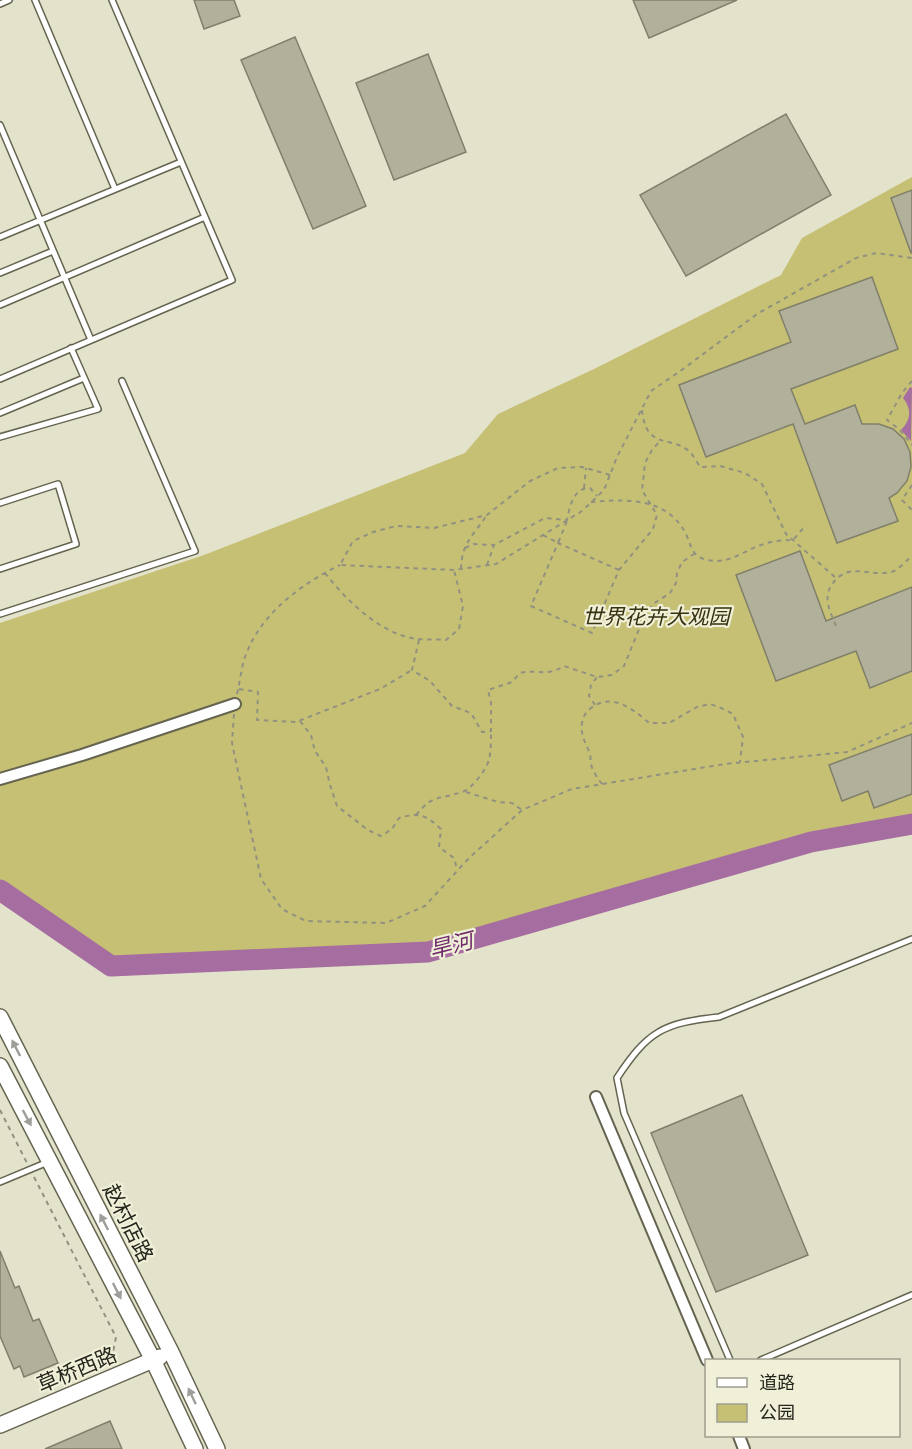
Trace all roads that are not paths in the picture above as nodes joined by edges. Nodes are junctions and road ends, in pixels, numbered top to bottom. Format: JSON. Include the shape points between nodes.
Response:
{"nodes":[{"id":1,"x":9,"y":0,"type":"edge"},
{"id":2,"x":35,"y":0,"type":"edge"},
{"id":3,"x":112,"y":0,"type":"edge"},
{"id":4,"x":0,"y":4,"type":"edge"},
{"id":5,"x":0,"y":125,"type":"edge"},
{"id":6,"x":181,"y":162,"type":"junction"},
{"id":7,"x":116,"y":189,"type":"junction"},
{"id":8,"x":205,"y":218,"type":"junction"},
{"id":9,"x":40,"y":220,"type":"junction"},
{"id":10,"x":0,"y":237,"type":"edge"},
{"id":11,"x":53,"y":251,"type":"junction"},
{"id":12,"x":0,"y":273,"type":"edge"},
{"id":13,"x":64,"y":278,"type":"junction"},
{"id":14,"x":0,"y":305,"type":"edge"},
{"id":15,"x":91,"y":340,"type":"junction"},
{"id":16,"x":71,"y":348,"type":"junction"},
{"id":17,"x":0,"y":378,"type":"edge"},
{"id":18,"x":84,"y":378,"type":"junction"},
{"id":19,"x":122,"y":381,"type":"dead end"},
{"id":20,"x":0,"y":412,"type":"edge"},
{"id":21,"x":0,"y":437,"type":"edge"},
{"id":22,"x":0,"y":503,"type":"edge"},
{"id":23,"x":0,"y":569,"type":"edge"},
{"id":24,"x":0,"y":614,"type":"edge"},
{"id":25,"x":235,"y":704,"type":"road end"},
{"id":26,"x":0,"y":779,"type":"edge"},
{"id":27,"x":912,"y":939,"type":"edge"},
{"id":28,"x":0,"y":1017,"type":"edge"},
{"id":29,"x":0,"y":1066,"type":"edge"},
{"id":30,"x":596,"y":1097,"type":"dead end"},
{"id":31,"x":50,"y":1161,"type":"junction"},
{"id":32,"x":0,"y":1182,"type":"edge"},
{"id":33,"x":912,"y":1295,"type":"edge"},
{"id":34,"x":171,"y":1352,"type":"junction"},
{"id":35,"x":707,"y":1359,"type":"edge"},
{"id":36,"x":730,"y":1359,"type":"edge"},
{"id":37,"x":763,"y":1359,"type":"edge"},
{"id":38,"x":153,"y":1360,"type":"junction"},
{"id":39,"x":0,"y":1425,"type":"edge"},
{"id":40,"x":195,"y":1449,"type":"edge"},
{"id":41,"x":216,"y":1449,"type":"edge"}],
"edges":[{"from":1,"to":4,"type":"lane"},
{"from":2,"to":7,"type":"lane"},
{"from":3,"to":6,"type":"lane"},
{"from":5,"to":9,"type":"lane"},
{"from":6,"to":7,"type":"lane"},
{"from":6,"to":8,"type":"lane"},
{"from":7,"to":9,"type":"lane"},
{"from":8,"to":13,"type":"lane"},
{"from":8,"to":15,"type":"lane","via":[[231,280]]},
{"from":9,"to":10,"type":"lane"},
{"from":9,"to":11,"type":"lane"},
{"from":11,"to":12,"type":"lane"},
{"from":11,"to":13,"type":"lane"},
{"from":13,"to":14,"type":"lane"},
{"from":13,"to":15,"type":"lane"},
{"from":15,"to":16,"type":"lane"},
{"from":16,"to":17,"type":"lane"},
{"from":16,"to":18,"type":"lane"},
{"from":18,"to":20,"type":"lane"},
{"from":18,"to":21,"type":"lane","via":[[98,409]]},
{"from":19,"to":24,"type":"lane","via":[[195,550]]},
{"from":22,"to":23,"type":"lane","via":[[58,484],[76,544]]},
{"from":25,"to":26,"type":"street"},
{"from":27,"to":36,"type":"lane","via":[[719,1017],[685,1021],[654,1034],[617,1078],[624,1113]]},
{"from":34,"to":28,"type":"main road","name":"赵村店路","one_way":true},
{"from":29,"to":31,"type":"main road","name":"赵村店路","one_way":true},
{"from":30,"to":35,"type":"street"},
{"from":31,"to":32,"type":"lane"},
{"from":31,"to":38,"type":"main road","name":"赵村店路","one_way":true},
{"from":33,"to":37,"type":"lane"},
{"from":34,"to":38,"type":"main road","name":"草桥西路"},
{"from":41,"to":34,"type":"main road","name":"赵村店路","one_way":true},
{"from":38,"to":39,"type":"main road","name":"草桥西路"},
{"from":38,"to":40,"type":"main road","name":"赵村店路"}]}
